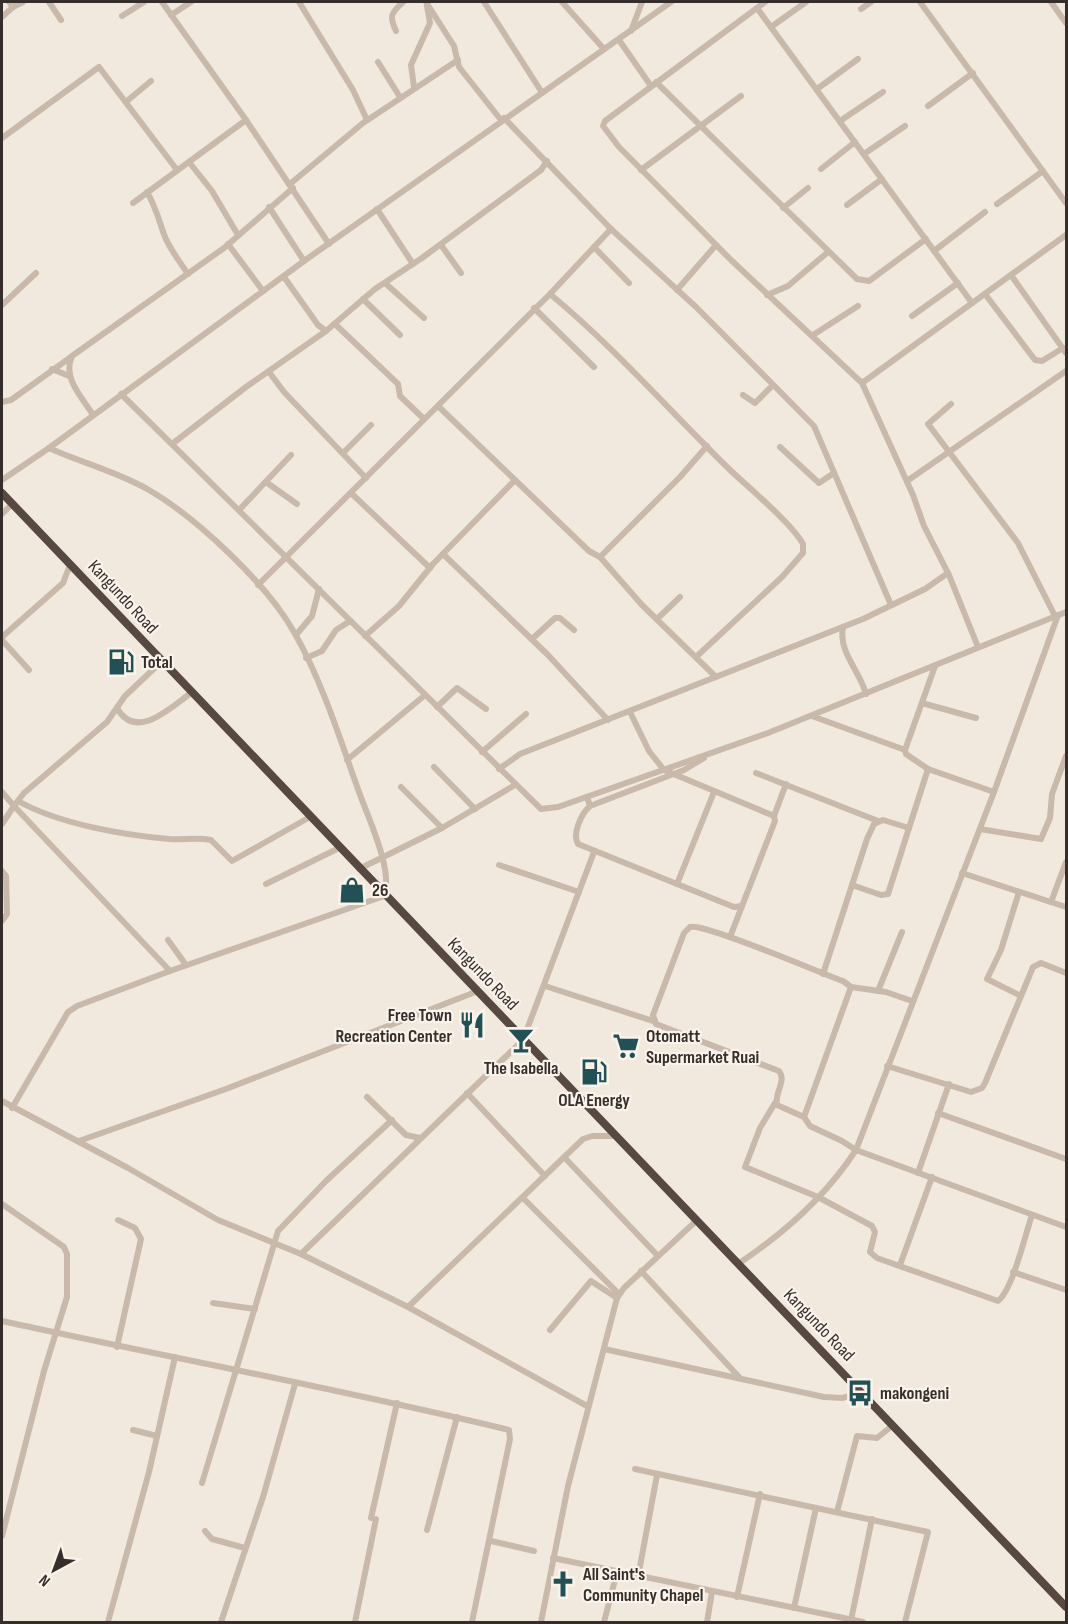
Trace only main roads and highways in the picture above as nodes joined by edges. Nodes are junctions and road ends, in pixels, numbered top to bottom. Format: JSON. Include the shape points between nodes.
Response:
{"nodes":[{"id":1,"x":2,"y":493,"type":"edge"},
{"id":2,"x":1066,"y":1607,"type":"edge"}],
"edges":[{"from":1,"to":2,"type":"highway","name":"Kangundo Road"}]}
